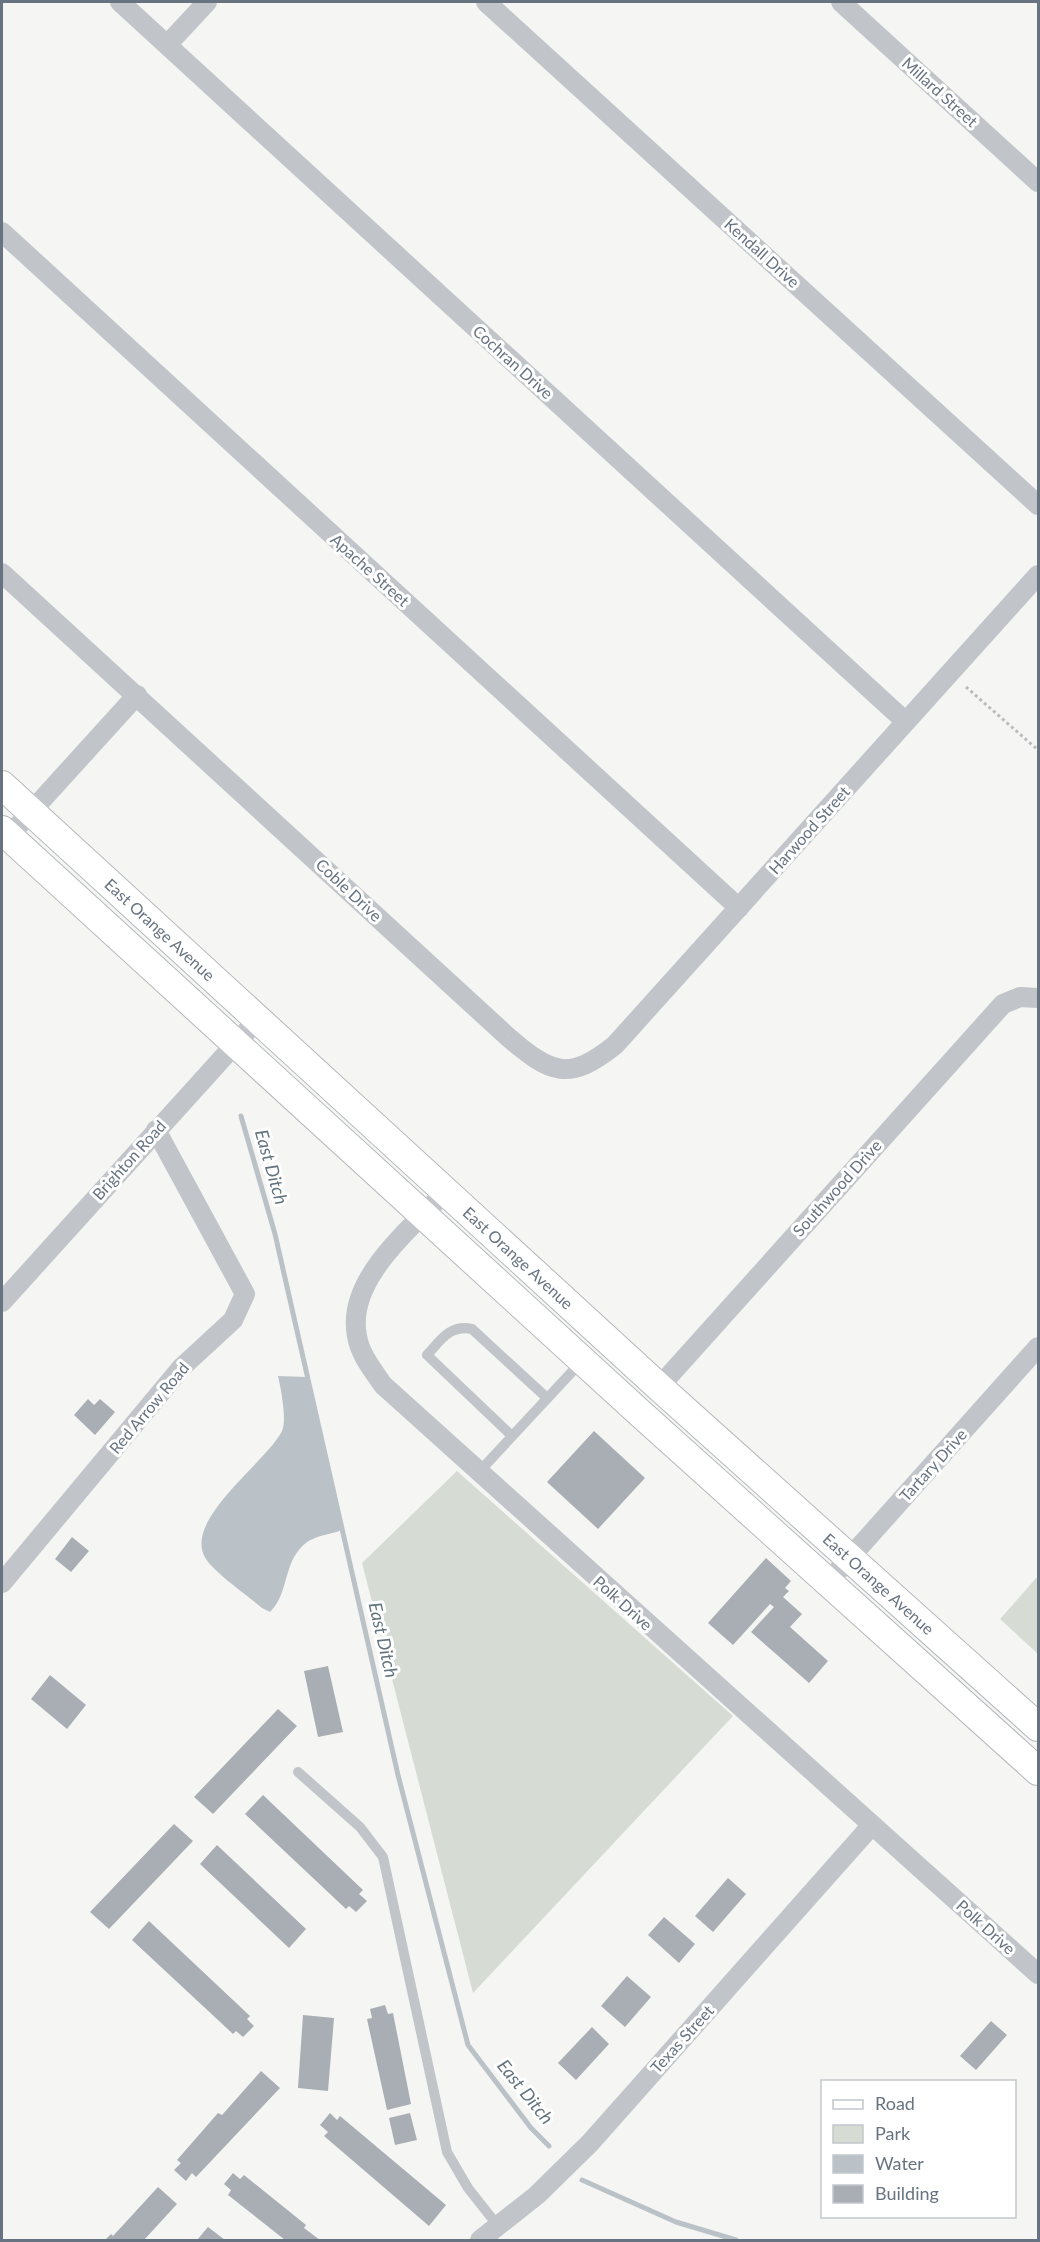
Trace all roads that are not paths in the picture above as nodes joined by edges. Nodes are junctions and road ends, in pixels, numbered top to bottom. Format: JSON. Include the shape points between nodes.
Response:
{"nodes":[{"id":1,"x":120,"y":2,"type":"edge"},
{"id":2,"x":207,"y":2,"type":"edge"},
{"id":3,"x":486,"y":2,"type":"edge"},
{"id":4,"x":841,"y":2,"type":"edge"},
{"id":5,"x":167,"y":45,"type":"junction"},
{"id":6,"x":1038,"y":182,"type":"edge"},
{"id":7,"x":2,"y":232,"type":"edge"},
{"id":8,"x":1038,"y":505,"type":"edge"},
{"id":9,"x":2,"y":573,"type":"edge"},
{"id":10,"x":1038,"y":575,"type":"edge"},
{"id":11,"x":137,"y":695,"type":"junction"},
{"id":12,"x":906,"y":722,"type":"junction"},
{"id":13,"x":2,"y":786,"type":"edge"},
{"id":14,"x":31,"y":812,"type":"junction"},
{"id":15,"x":5,"y":833,"type":"edge"},
{"id":16,"x":739,"y":908,"type":"junction"},
{"id":17,"x":1029,"y":998,"type":"edge"},
{"id":18,"x":257,"y":1020,"type":"junction"},
{"id":19,"x":234,"y":1043,"type":"junction"},
{"id":20,"x":569,"y":1069,"type":"joint"},
{"id":21,"x":156,"y":1130,"type":"junction"},
{"id":22,"x":445,"y":1192,"type":"junction"},
{"id":23,"x":423,"y":1215,"type":"junction"},
{"id":24,"x":2,"y":1302,"type":"edge"},
{"id":25,"x":1038,"y":1347,"type":"edge"},
{"id":26,"x":582,"y":1360,"type":"junction"},
{"id":27,"x":659,"y":1387,"type":"junction"},
{"id":28,"x":547,"y":1398,"type":"junction"},
{"id":29,"x":512,"y":1436,"type":"junction"},
{"id":30,"x":478,"y":1473,"type":"junction"},
{"id":31,"x":849,"y":1558,"type":"junction"},
{"id":32,"x":828,"y":1582,"type":"junction"},
{"id":33,"x":2,"y":1583,"type":"edge"},
{"id":34,"x":1038,"y":1727,"type":"edge"},
{"id":35,"x":1038,"y":1771,"type":"edge"},
{"id":36,"x":298,"y":1772,"type":"dead end"},
{"id":37,"x":872,"y":1825,"type":"junction"},
{"id":38,"x":1038,"y":1974,"type":"edge"},
{"id":39,"x":498,"y":2226,"type":"junction"},
{"id":40,"x":480,"y":2241,"type":"edge"}],
"edges":[{"from":1,"to":5,"type":"street","name":"Cochran Drive"},
{"from":2,"to":5,"type":"street"},
{"from":3,"to":8,"type":"street","name":"Kendall Drive"},
{"from":4,"to":6,"type":"street","name":"Millard Street"},
{"from":5,"to":12,"type":"street","name":"Cochran Drive"},
{"from":7,"to":16,"type":"street","name":"Apache Street"},
{"from":9,"to":11,"type":"street","name":"Coble Drive"},
{"from":10,"to":12,"type":"street","name":"Harwood Street"},
{"from":11,"to":14,"type":"street"},
{"from":11,"to":20,"type":"street","name":"Coble Drive","via":[[508,1037],[541,1062]]},
{"from":12,"to":16,"type":"street","name":"Harwood Street"},
{"from":13,"to":14,"type":"street","name":"East Orange Avenue"},
{"from":14,"to":15,"type":"street"},
{"from":14,"to":18,"type":"street","name":"East Orange Avenue"},
{"from":15,"to":19,"type":"street","name":"East Orange Avenue"},
{"from":16,"to":20,"type":"street","name":"Harwood Street","via":[[615,1045],[588,1065]]},
{"from":17,"to":27,"type":"street","name":"Southwood Drive","via":[[1003,1004]]},
{"from":18,"to":19,"type":"street","name":"Brighton Road"},
{"from":18,"to":22,"type":"street","name":"East Orange Avenue"},
{"from":19,"to":21,"type":"street","name":"Brighton Road"},
{"from":19,"to":23,"type":"street","name":"East Orange Avenue"},
{"from":21,"to":24,"type":"street","name":"Brighton Road"},
{"from":21,"to":33,"type":"street","name":"Red Arrow Road","via":[[245,1294],[233,1320],[182,1366]]},
{"from":22,"to":23,"type":"street","name":"Polk Drive"},
{"from":22,"to":27,"type":"street","name":"East Orange Avenue"},
{"from":23,"to":26,"type":"street","name":"East Orange Avenue"},
{"from":23,"to":30,"type":"street","name":"Polk Drive","via":[[368,1278],[359,1297],[357,1337],[364,1357],[383,1385]]},
{"from":25,"to":31,"type":"street","name":"Tartary Drive"},
{"from":26,"to":28,"type":"lane"},
{"from":26,"to":32,"type":"street","name":"East Orange Avenue"},
{"from":27,"to":31,"type":"street","name":"East Orange Avenue"},
{"from":28,"to":29,"type":"lane"},
{"from":28,"to":29,"type":"lane","via":[[472,1329],[451,1330],[427,1355]]},
{"from":29,"to":30,"type":"lane"},
{"from":30,"to":37,"type":"street","name":"Polk Drive"},
{"from":31,"to":32,"type":"street","name":"Tartary Drive"},
{"from":31,"to":34,"type":"street","name":"East Orange Avenue"},
{"from":32,"to":35,"type":"street","name":"East Orange Avenue"},
{"from":36,"to":39,"type":"lane","via":[[360,1827],[383,1857],[447,2152],[468,2188]]},
{"from":37,"to":38,"type":"street","name":"Polk Drive"},
{"from":37,"to":39,"type":"street","name":"Texas Street","via":[[590,2143],[537,2195]]},
{"from":39,"to":40,"type":"street","name":"Texas Street"}]}
